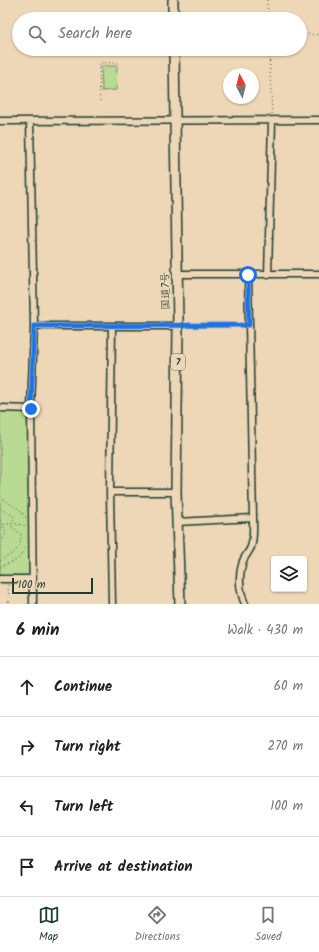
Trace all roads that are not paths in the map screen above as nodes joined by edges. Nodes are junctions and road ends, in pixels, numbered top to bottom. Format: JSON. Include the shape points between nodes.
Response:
{"nodes":[{"id":1,"x":173,"y":0,"type":"edge"},
{"id":2,"x":174,"y":12,"type":"edge"},
{"id":3,"x":174,"y":56,"type":"edge"},
{"id":4,"x":319,"y":120,"type":"edge"},
{"id":5,"x":0,"y":121,"type":"edge"},
{"id":6,"x":30,"y":121,"type":"junction"},
{"id":7,"x":175,"y":121,"type":"junction"},
{"id":8,"x":272,"y":121,"type":"junction"},
{"id":9,"x":177,"y":274,"type":"junction"},
{"id":10,"x":319,"y":274,"type":"edge"},
{"id":11,"x":248,"y":275,"type":"junction"},
{"id":12,"x":268,"y":275,"type":"junction"},
{"id":13,"x":34,"y":326,"type":"junction"},
{"id":14,"x":112,"y":326,"type":"junction"},
{"id":15,"x":178,"y":326,"type":"junction"},
{"id":16,"x":0,"y":408,"type":"edge"},
{"id":17,"x":31,"y":409,"type":"junction"},
{"id":18,"x":110,"y":492,"type":"junction"},
{"id":19,"x":176,"y":492,"type":"junction"},
{"id":20,"x":253,"y":518,"type":"junction"},
{"id":21,"x":177,"y":522,"type":"junction"},
{"id":22,"x":0,"y":579,"type":"edge"},
{"id":23,"x":32,"y":579,"type":"junction"},
{"id":24,"x":33,"y":604,"type":"edge"},
{"id":25,"x":112,"y":604,"type":"edge"},
{"id":26,"x":180,"y":604,"type":"edge"},
{"id":27,"x":245,"y":604,"type":"edge"}],
"edges":[{"from":1,"to":2,"type":"highway"},
{"from":3,"to":7,"type":"highway","name":"国道7号","number":"7"},
{"from":4,"to":8,"type":"street"},
{"from":5,"to":6,"type":"street"},
{"from":6,"to":7,"type":"street"},
{"from":6,"to":13,"type":"street"},
{"from":7,"to":8,"type":"street"},
{"from":7,"to":9,"type":"highway","name":"国道7号","number":"7"},
{"from":8,"to":12,"type":"street"},
{"from":9,"to":11,"type":"street"},
{"from":9,"to":15,"type":"highway","name":"国道7号","number":"7"},
{"from":10,"to":12,"type":"street"},
{"from":11,"to":12,"type":"street"},
{"from":11,"to":20,"type":"street"},
{"from":13,"to":14,"type":"street"},
{"from":13,"to":17,"type":"street"},
{"from":14,"to":15,"type":"street"},
{"from":14,"to":18,"type":"street"},
{"from":15,"to":19,"type":"highway","name":"国道7号","number":"7"},
{"from":16,"to":17,"type":"street"},
{"from":17,"to":23,"type":"street"},
{"from":18,"to":19,"type":"street"},
{"from":18,"to":25,"type":"street"},
{"from":19,"to":21,"type":"highway","name":"国道7号","number":"7"},
{"from":20,"to":21,"type":"street"},
{"from":20,"to":27,"type":"street","via":[[252,539],[244,560],[240,583],[240,593]]},
{"from":21,"to":26,"type":"highway","name":"国道7号","number":"7"},
{"from":22,"to":23,"type":"street"},
{"from":23,"to":24,"type":"street"}]}
